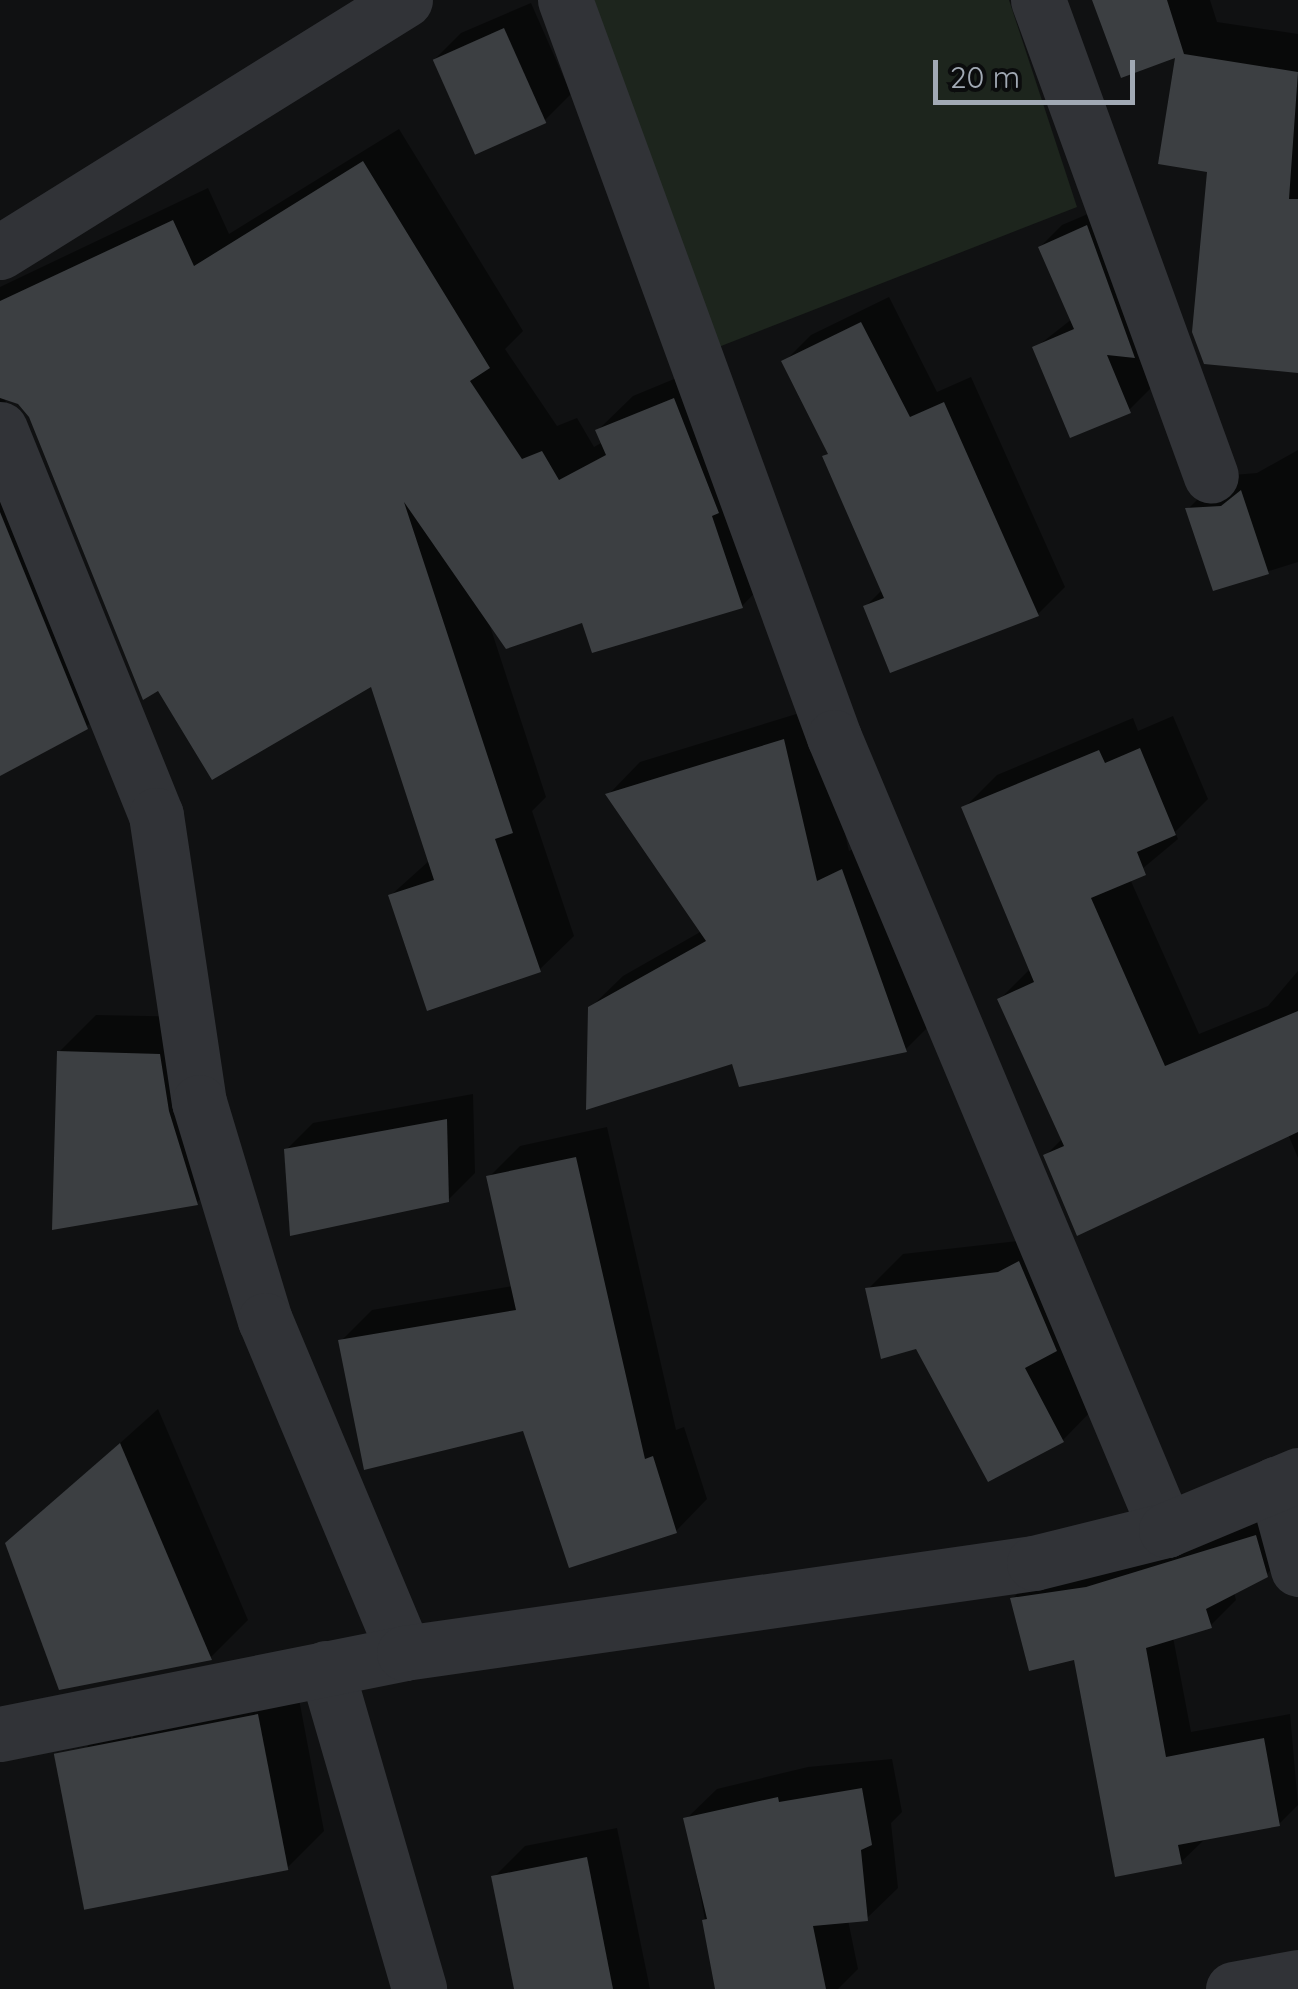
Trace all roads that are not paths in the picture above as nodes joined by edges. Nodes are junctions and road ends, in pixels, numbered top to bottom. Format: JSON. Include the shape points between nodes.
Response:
{"nodes":[{"id":1,"x":405,"y":0,"type":"edge"},
{"id":2,"x":564,"y":0,"type":"edge"},
{"id":3,"x":1038,"y":0,"type":"edge"},
{"id":4,"x":0,"y":252,"type":"edge"},
{"id":5,"x":0,"y":429,"type":"edge"},
{"id":6,"x":1211,"y":476,"type":"dead end"},
{"id":7,"x":1287,"y":1480,"type":"edge"},
{"id":8,"x":1166,"y":1530,"type":"junction"},
{"id":9,"x":1298,"y":1569,"type":"edge"},
{"id":10,"x":404,"y":1653,"type":"junction"},
{"id":11,"x":326,"y":1668,"type":"junction"},
{"id":12,"x":0,"y":1734,"type":"edge"},
{"id":13,"x":1298,"y":1977,"type":"edge"},
{"id":14,"x":420,"y":1989,"type":"edge"},
{"id":15,"x":1234,"y":1989,"type":"edge"}],
"edges":[{"from":1,"to":4,"type":"street"},
{"from":2,"to":8,"type":"street","via":[[834,736]]},
{"from":3,"to":6,"type":"street"},
{"from":5,"to":10,"type":"street","via":[[156,815],[199,1102],[265,1320]]},
{"from":7,"to":8,"type":"street"},
{"from":7,"to":9,"type":"street"},
{"from":8,"to":10,"type":"street","via":[[1034,1563]]},
{"from":10,"to":11,"type":"street"},
{"from":11,"to":12,"type":"street"},
{"from":11,"to":14,"type":"street"},
{"from":13,"to":15,"type":"street"}]}
